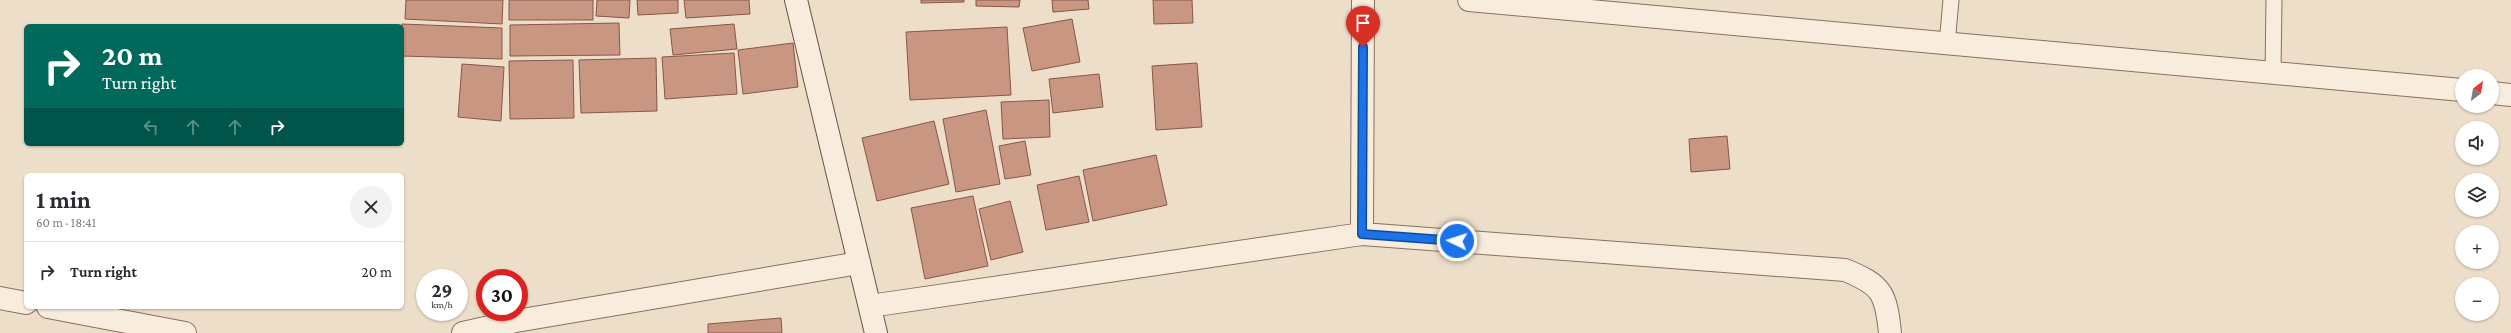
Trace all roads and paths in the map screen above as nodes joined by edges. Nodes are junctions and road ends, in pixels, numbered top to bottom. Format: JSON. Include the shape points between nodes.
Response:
{"nodes":[{"id":1,"x":796,"y":0,"type":"edge"},
{"id":2,"x":1363,"y":0,"type":"edge"},
{"id":3,"x":1469,"y":0,"type":"edge"},
{"id":4,"x":1951,"y":0,"type":"edge"},
{"id":5,"x":2274,"y":0,"type":"edge"},
{"id":6,"x":1947,"y":44,"type":"junction"},
{"id":7,"x":2273,"y":73,"type":"junction"},
{"id":8,"x":2455,"y":89,"type":"edge"},
{"id":9,"x":2499,"y":94,"type":"edge"},
{"id":10,"x":2511,"y":95,"type":"edge"},
{"id":11,"x":1362,"y":234,"type":"junction"},
{"id":12,"x":859,"y":263,"type":"junction"},
{"id":13,"x":0,"y":298,"type":"edge"},
{"id":14,"x":24,"y":303,"type":"edge"},
{"id":15,"x":870,"y":306,"type":"junction"},
{"id":16,"x":59,"y":309,"type":"edge"},
{"id":17,"x":185,"y":333,"type":"edge"},
{"id":18,"x":463,"y":333,"type":"edge"},
{"id":19,"x":876,"y":333,"type":"edge"},
{"id":20,"x":1890,"y":333,"type":"edge"}],
"edges":[{"from":1,"to":12,"type":"street"},
{"from":2,"to":11,"type":"street"},
{"from":3,"to":6,"type":"street"},
{"from":4,"to":6,"type":"lane"},
{"from":5,"to":7,"type":"lane"},
{"from":6,"to":7,"type":"street"},
{"from":7,"to":8,"type":"street"},
{"from":9,"to":10,"type":"street"},
{"from":11,"to":15,"type":"street"},
{"from":11,"to":20,"type":"street","via":[[1845,270],[1870,280],[1887,304]]},
{"from":12,"to":15,"type":"street"},
{"from":12,"to":18,"type":"street","via":[[516,321]]},
{"from":13,"to":14,"type":"street"},
{"from":15,"to":19,"type":"street"},
{"from":16,"to":17,"type":"street"}]}
